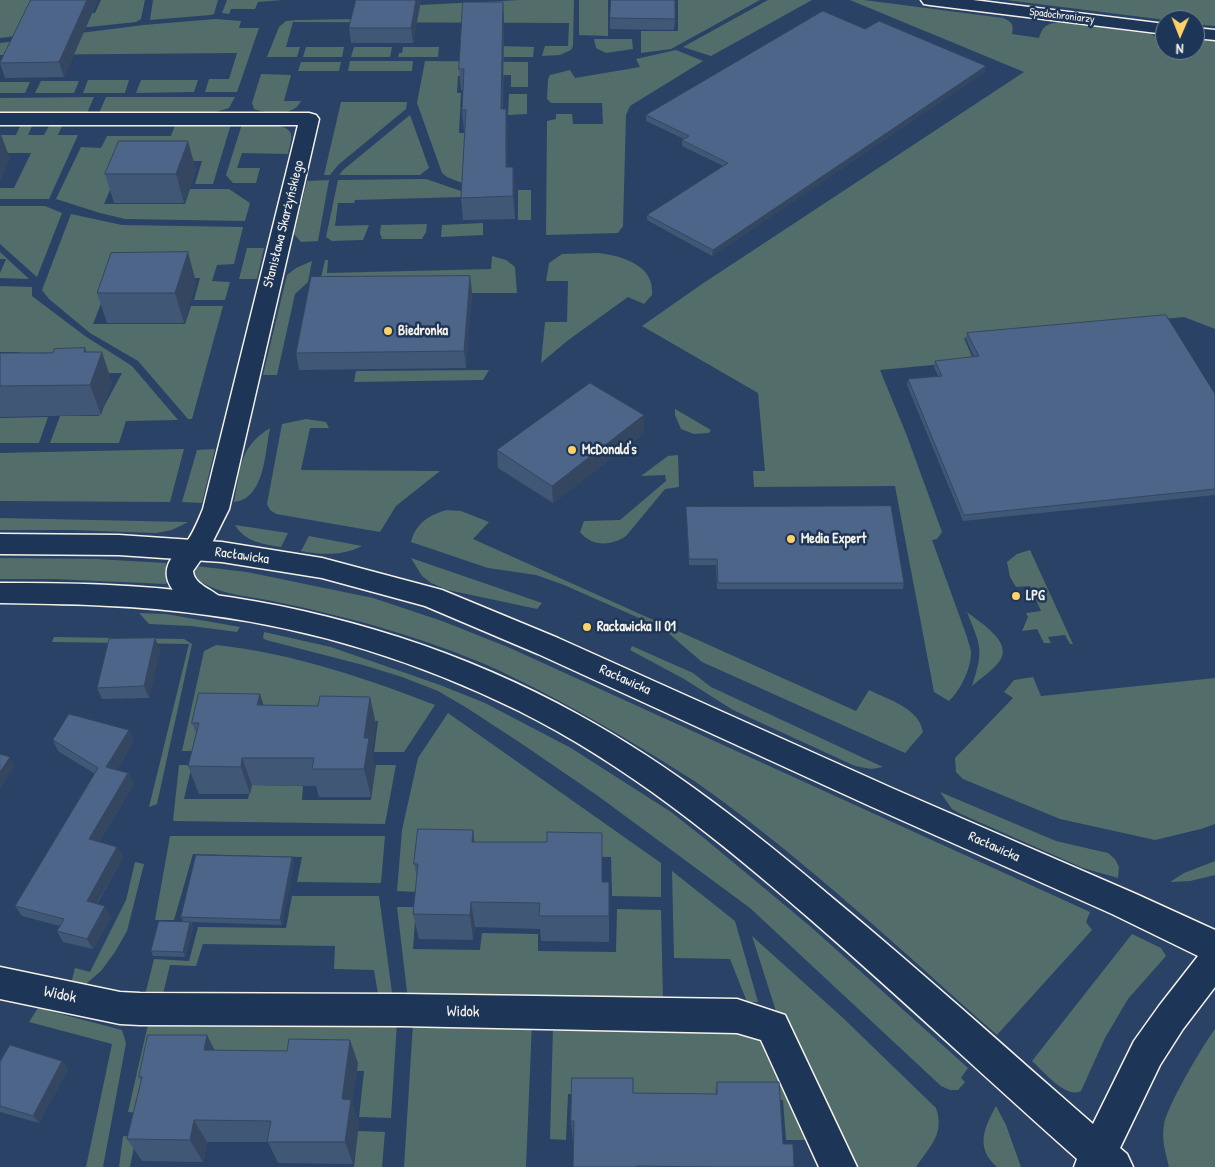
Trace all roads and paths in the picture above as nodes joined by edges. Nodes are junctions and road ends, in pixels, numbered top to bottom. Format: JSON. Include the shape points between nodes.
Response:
{"nodes":[{"id":1,"x":930,"y":0,"type":"edge"},
{"id":2,"x":1155,"y":28,"type":"edge"},
{"id":3,"x":0,"y":119,"type":"edge"},
{"id":4,"x":0,"y":544,"type":"edge"},
{"id":5,"x":195,"y":549,"type":"junction"},
{"id":6,"x":0,"y":594,"type":"edge"},
{"id":7,"x":213,"y":605,"type":"junction"},
{"id":8,"x":1215,"y":947,"type":"edge"},
{"id":9,"x":1215,"y":960,"type":"edge"},
{"id":10,"x":0,"y":983,"type":"edge"},
{"id":11,"x":1102,"y":1163,"type":"edge"},
{"id":12,"x":838,"y":1167,"type":"edge"}],
"edges":[{"from":1,"to":2,"type":"street","name":"Spadochroniarzy"},
{"from":3,"to":5,"type":"street","name":"Stanisława Skarżyńskiego","via":[[309,119],[216,509]]},
{"from":4,"to":5,"type":"street","name":"Racławicka"},
{"from":5,"to":7,"type":"street","name":"Stanisława Skarżyńskiego","via":[[182,563],[178,573],[180,580]]},
{"from":5,"to":8,"type":"street","name":"Racławicka","via":[[322,568],[432,598],[548,646]]},
{"from":6,"to":7,"type":"street","via":[[128,596]]},
{"from":7,"to":11,"type":"street","via":[[357,637],[450,668],[531,703],[606,745],[660,779],[756,852],[854,936]]},
{"from":9,"to":11,"type":"street","via":[[1146,1054],[1132,1082]]},
{"from":10,"to":12,"type":"street","name":"Widok","via":[[120,1008],[140,1009],[737,1016],[773,1027]]}]}
